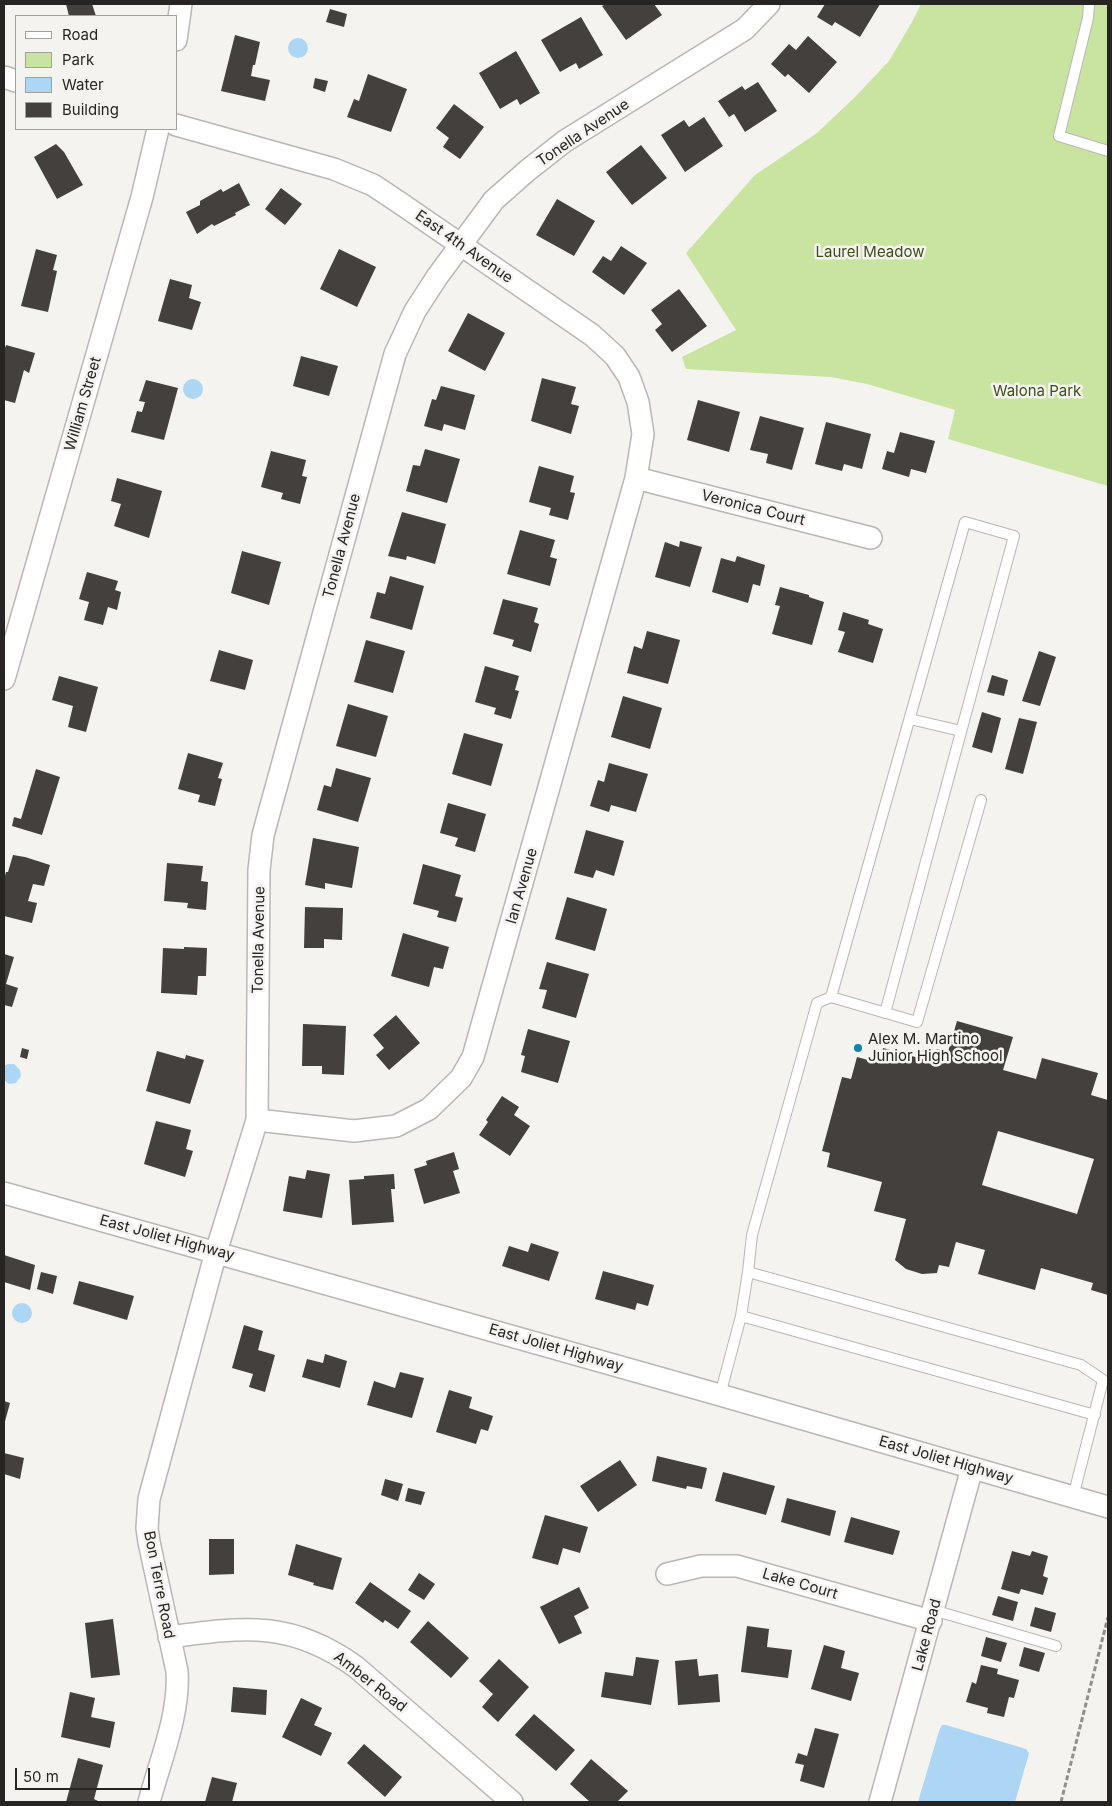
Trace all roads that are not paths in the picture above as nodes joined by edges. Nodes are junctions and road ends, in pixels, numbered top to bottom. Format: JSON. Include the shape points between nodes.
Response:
{"nodes":[{"id":1,"x":181,"y":4,"type":"edge"},
{"id":2,"x":770,"y":4,"type":"edge"},
{"id":3,"x":1089,"y":4,"type":"edge"},
{"id":4,"x":178,"y":26,"type":"edge"},
{"id":5,"x":178,"y":126,"type":"edge"},
{"id":6,"x":158,"y":130,"type":"edge"},
{"id":7,"x":1108,"y":151,"type":"edge"},
{"id":8,"x":461,"y":245,"type":"junction"},
{"id":9,"x":636,"y":478,"type":"junction"},
{"id":10,"x":871,"y":538,"type":"dead end"},
{"id":11,"x":4,"y":679,"type":"edge"},
{"id":12,"x":910,"y":720,"type":"junction"},
{"id":13,"x":961,"y":732,"type":"junction"},
{"id":14,"x":981,"y":800,"type":"dead end"},
{"id":15,"x":831,"y":997,"type":"junction"},
{"id":16,"x":885,"y":1013,"type":"junction"},
{"id":17,"x":257,"y":1120,"type":"junction"},
{"id":18,"x":4,"y":1192,"type":"edge"},
{"id":19,"x":216,"y":1252,"type":"junction"},
{"id":20,"x":748,"y":1272,"type":"junction"},
{"id":21,"x":741,"y":1316,"type":"junction"},
{"id":22,"x":720,"y":1395,"type":"junction"},
{"id":23,"x":1096,"y":1415,"type":"junction"},
{"id":24,"x":972,"y":1468,"type":"junction"},
{"id":25,"x":1073,"y":1497,"type":"junction"},
{"id":26,"x":1108,"y":1507,"type":"edge"},
{"id":27,"x":667,"y":1574,"type":"dead end"},
{"id":28,"x":932,"y":1615,"type":"junction"},
{"id":29,"x":169,"y":1637,"type":"junction"},
{"id":30,"x":1056,"y":1646,"type":"dead end"},
{"id":31,"x":149,"y":1802,"type":"edge"},
{"id":32,"x":512,"y":1802,"type":"edge"},
{"id":33,"x":880,"y":1802,"type":"edge"}],
"edges":[{"from":1,"to":4,"type":"street"},
{"from":2,"to":8,"type":"street","name":"Tonella Avenue","via":[[745,29],[565,141],[494,200]]},
{"from":3,"to":7,"type":"lane","via":[[1058,136]]},
{"from":5,"to":8,"type":"street","name":"East 4th Avenue","via":[[334,169],[373,185]]},
{"from":6,"to":11,"type":"street","name":"William Street","via":[[142,197]]},
{"from":8,"to":9,"type":"street","name":"East 4th Avenue","via":[[592,335],[615,356],[629,377],[638,402],[643,434]]},
{"from":8,"to":17,"type":"street","name":"Tonella Avenue","via":[[415,311],[395,354],[264,835],[259,870]]},
{"from":9,"to":10,"type":"street","name":"Veronica Court"},
{"from":9,"to":17,"type":"street","name":"Ian Avenue","via":[[474,1057],[461,1078],[429,1109],[396,1126],[354,1130]]},
{"from":12,"to":13,"type":"lane"},
{"from":12,"to":13,"type":"lane","via":[[965,522],[1014,536]]},
{"from":12,"to":15,"type":"lane"},
{"from":13,"to":16,"type":"lane"},
{"from":14,"to":16,"type":"lane","via":[[917,1022]]},
{"from":15,"to":16,"type":"lane"},
{"from":15,"to":20,"type":"lane","via":[[817,1002],[752,1235]]},
{"from":17,"to":19,"type":"street","name":"Tonella Avenue"},
{"from":18,"to":19,"type":"street","name":"East Joliet Highway"},
{"from":19,"to":22,"type":"street","name":"East Joliet Highway"},
{"from":19,"to":29,"type":"street","name":"Bon Terre Road","via":[[149,1499],[147,1528]]},
{"from":20,"to":21,"type":"lane"},
{"from":20,"to":23,"type":"lane","via":[[1081,1365],[1103,1380]]},
{"from":21,"to":22,"type":"lane"},
{"from":21,"to":23,"type":"lane"},
{"from":22,"to":24,"type":"street","name":"East Joliet Highway"},
{"from":23,"to":25,"type":"lane"},
{"from":24,"to":25,"type":"street","name":"East Joliet Highway"},
{"from":24,"to":28,"type":"street","name":"Lake Road"},
{"from":25,"to":26,"type":"street","name":"East Joliet Highway"},
{"from":27,"to":28,"type":"street","name":"Lake Court","via":[[701,1566],[738,1566]]},
{"from":28,"to":30,"type":"lane"},
{"from":28,"to":33,"type":"street","name":"Lake Road"},
{"from":29,"to":31,"type":"street","name":"Bon Terre Road","via":[[178,1687]]},
{"from":29,"to":32,"type":"street","name":"Amber Road","via":[[255,1629],[294,1636],[331,1651],[362,1672]]}]}
